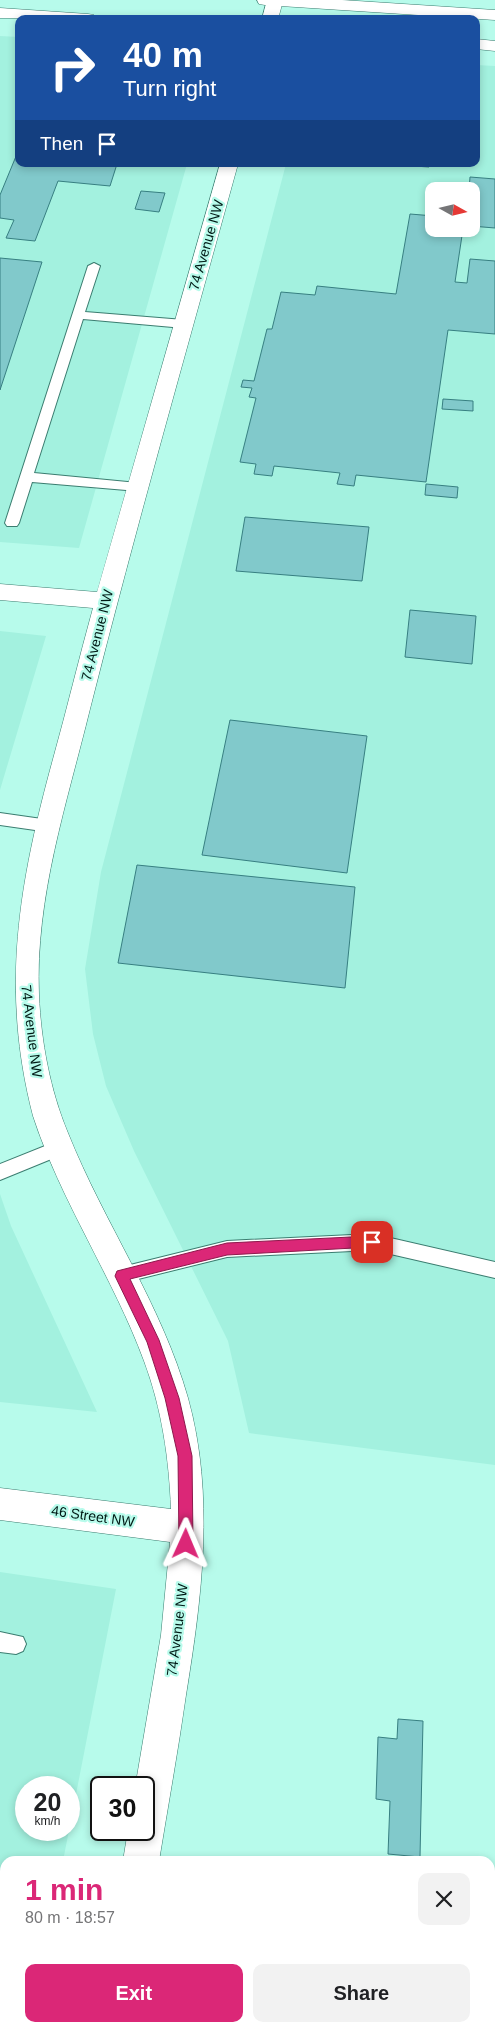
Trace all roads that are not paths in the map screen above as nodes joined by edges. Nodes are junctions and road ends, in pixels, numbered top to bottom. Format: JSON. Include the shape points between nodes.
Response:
{"nodes":[{"id":1,"x":265,"y":0,"type":"edge"},
{"id":2,"x":275,"y":1,"type":"edge"},
{"id":3,"x":0,"y":13,"type":"edge"},
{"id":4,"x":29,"y":15,"type":"edge"},
{"id":5,"x":271,"y":15,"type":"edge"},
{"id":6,"x":495,"y":15,"type":"edge"},
{"id":7,"x":480,"y":44,"type":"edge"},
{"id":8,"x":495,"y":46,"type":"edge"},
{"id":9,"x":228,"y":167,"type":"edge"},
{"id":10,"x":94,"y":266,"type":"dead end"},
{"id":11,"x":78,"y":315,"type":"junction"},
{"id":12,"x":184,"y":324,"type":"junction"},
{"id":13,"x":27,"y":477,"type":"junction"},
{"id":14,"x":138,"y":487,"type":"junction"},
{"id":15,"x":12,"y":522,"type":"dead end"},
{"id":16,"x":0,"y":592,"type":"edge"},
{"id":17,"x":105,"y":602,"type":"junction"},
{"id":18,"x":0,"y":819,"type":"edge"},
{"id":19,"x":49,"y":826,"type":"junction"},
{"id":20,"x":60,"y":1148,"type":"junction"},
{"id":21,"x":0,"y":1172,"type":"edge"},
{"id":22,"x":495,"y":1270,"type":"edge"},
{"id":23,"x":122,"y":1276,"type":"junction"},
{"id":24,"x":0,"y":1504,"type":"edge"},
{"id":25,"x":187,"y":1528,"type":"junction"},
{"id":26,"x":142,"y":1856,"type":"edge"}],
"edges":[{"from":1,"to":2,"type":"street"},
{"from":2,"to":5,"type":"street"},
{"from":2,"to":6,"type":"street"},
{"from":3,"to":4,"type":"street"},
{"from":7,"to":8,"type":"street"},
{"from":9,"to":12,"type":"street","name":"74 Avenue NW"},
{"from":10,"to":11,"type":"lane"},
{"from":11,"to":12,"type":"lane"},
{"from":11,"to":13,"type":"lane"},
{"from":12,"to":14,"type":"street","name":"74 Avenue NW"},
{"from":13,"to":14,"type":"lane"},
{"from":13,"to":15,"type":"lane"},
{"from":14,"to":17,"type":"street","name":"74 Avenue NW"},
{"from":16,"to":17,"type":"street"},
{"from":17,"to":19,"type":"street","name":"74 Avenue NW"},
{"from":18,"to":19,"type":"lane"},
{"from":19,"to":20,"type":"street","name":"74 Avenue NW","via":[[26,933],[25,995],[34,1065]]},
{"from":20,"to":21,"type":"lane"},
{"from":20,"to":23,"type":"street","name":"74 Avenue NW"},
{"from":22,"to":23,"type":"lane","via":[[372,1242],[227,1249]]},
{"from":23,"to":25,"type":"street","name":"74 Avenue NW","via":[[153,1340],[172,1398],[185,1456]]},
{"from":24,"to":25,"type":"street","name":"46 Street NW"},
{"from":25,"to":26,"type":"street","name":"74 Avenue NW","via":[[184,1592],[176,1654]]}]}
